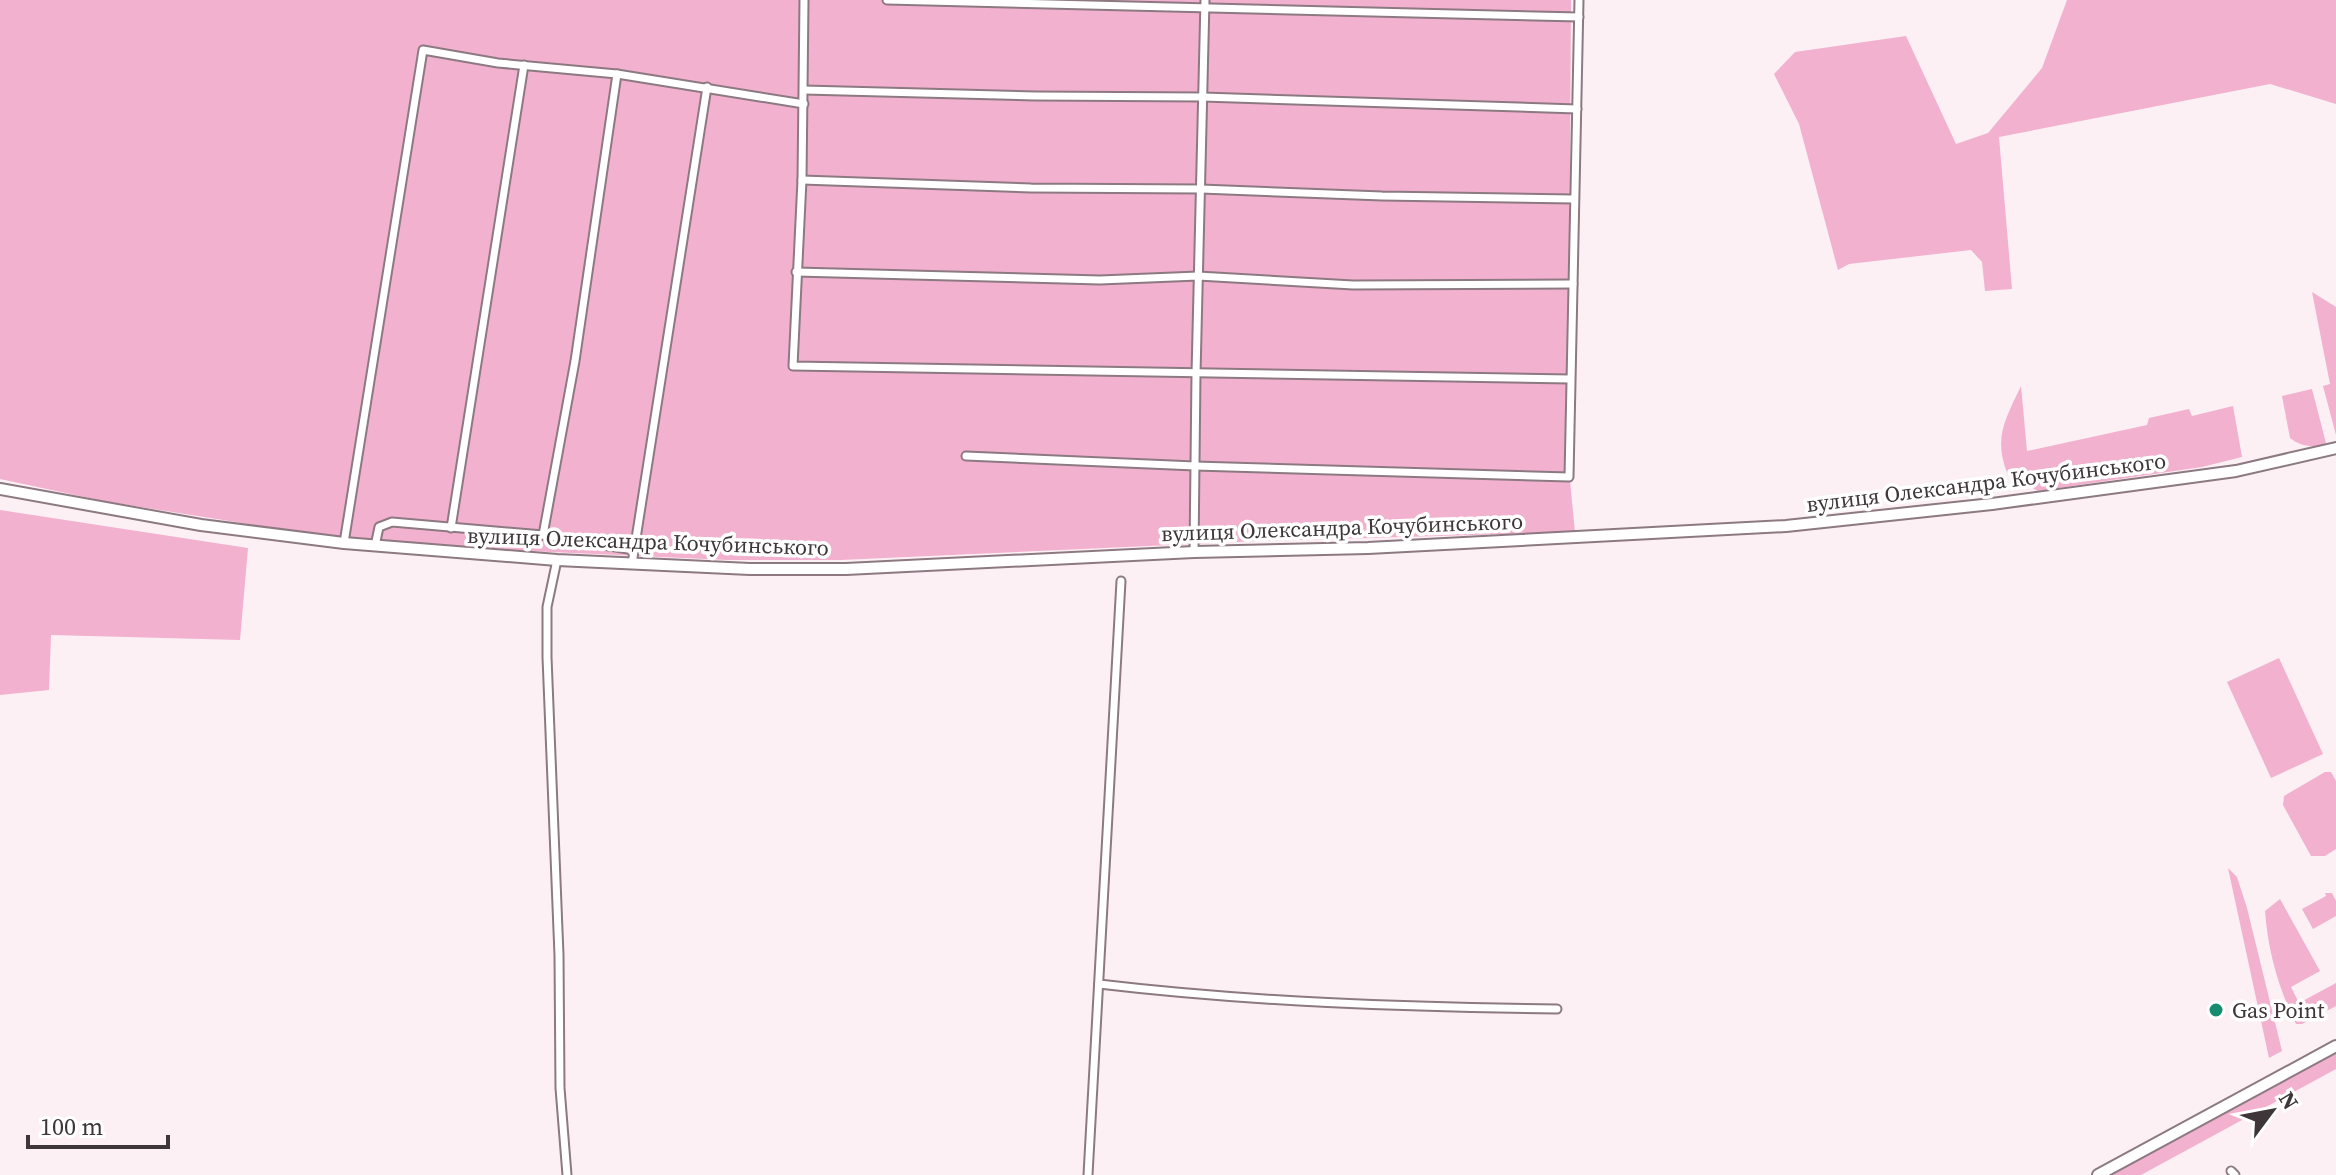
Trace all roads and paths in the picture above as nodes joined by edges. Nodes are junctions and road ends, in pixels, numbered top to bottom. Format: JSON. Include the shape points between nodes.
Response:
{"nodes":[{"id":1,"x":804,"y":0,"type":"edge"},
{"id":2,"x":887,"y":0,"type":"edge"},
{"id":3,"x":1579,"y":0,"type":"edge"},
{"id":4,"x":1205,"y":3,"type":"edge"},
{"id":5,"x":1579,"y":17,"type":"junction"},
{"id":6,"x":524,"y":65,"type":"junction"},
{"id":7,"x":617,"y":74,"type":"junction"},
{"id":8,"x":707,"y":87,"type":"junction"},
{"id":9,"x":804,"y":90,"type":"junction"},
{"id":10,"x":1203,"y":97,"type":"junction"},
{"id":11,"x":804,"y":104,"type":"junction"},
{"id":12,"x":1577,"y":109,"type":"junction"},
{"id":13,"x":802,"y":180,"type":"junction"},
{"id":14,"x":1201,"y":189,"type":"junction"},
{"id":15,"x":1574,"y":199,"type":"junction"},
{"id":16,"x":796,"y":272,"type":"junction"},
{"id":17,"x":1198,"y":276,"type":"junction"},
{"id":18,"x":1573,"y":284,"type":"junction"},
{"id":19,"x":1196,"y":374,"type":"junction"},
{"id":20,"x":1570,"y":379,"type":"junction"},
{"id":21,"x":2335,"y":451,"type":"edge"},
{"id":22,"x":966,"y":456,"type":"dead end"},
{"id":23,"x":1195,"y":466,"type":"junction"},
{"id":24,"x":0,"y":489,"type":"edge"},
{"id":25,"x":451,"y":528,"type":"junction"},
{"id":26,"x":543,"y":535,"type":"junction"},
{"id":27,"x":344,"y":543,"type":"junction"},
{"id":28,"x":375,"y":546,"type":"junction"},
{"id":29,"x":634,"y":550,"type":"junction"},
{"id":30,"x":1194,"y":552,"type":"junction"},
{"id":31,"x":557,"y":560,"type":"junction"},
{"id":32,"x":632,"y":564,"type":"junction"},
{"id":33,"x":1121,"y":581,"type":"dead end"},
{"id":34,"x":1099,"y":984,"type":"junction"},
{"id":35,"x":1557,"y":1009,"type":"dead end"},
{"id":36,"x":2336,"y":1046,"type":"edge"},
{"id":37,"x":567,"y":1175,"type":"edge"},
{"id":38,"x":1088,"y":1175,"type":"edge"},
{"id":39,"x":2098,"y":1175,"type":"edge"}],
"edges":[{"from":1,"to":9,"type":"street"},
{"from":2,"to":4,"type":"street"},
{"from":3,"to":5,"type":"street"},
{"from":4,"to":5,"type":"street"},
{"from":4,"to":10,"type":"street"},
{"from":5,"to":12,"type":"street"},
{"from":6,"to":7,"type":"street"},
{"from":6,"to":25,"type":"street"},
{"from":6,"to":27,"type":"street","via":[[423,50]]},
{"from":7,"to":8,"type":"street"},
{"from":7,"to":26,"type":"street","via":[[575,361]]},
{"from":8,"to":11,"type":"street"},
{"from":8,"to":29,"type":"street"},
{"from":9,"to":10,"type":"street"},
{"from":9,"to":11,"type":"street"},
{"from":10,"to":12,"type":"street"},
{"from":10,"to":14,"type":"street"},
{"from":11,"to":13,"type":"street"},
{"from":12,"to":15,"type":"street"},
{"from":13,"to":14,"type":"street"},
{"from":13,"to":16,"type":"street"},
{"from":14,"to":15,"type":"street"},
{"from":14,"to":17,"type":"street"},
{"from":15,"to":18,"type":"street"},
{"from":16,"to":17,"type":"street","via":[[1100,280]]},
{"from":16,"to":19,"type":"street","via":[[793,366]]},
{"from":17,"to":18,"type":"street","via":[[1353,285]]},
{"from":17,"to":19,"type":"street"},
{"from":18,"to":20,"type":"street"},
{"from":19,"to":20,"type":"street"},
{"from":19,"to":23,"type":"street"},
{"from":20,"to":23,"type":"street","via":[[1569,477]]},
{"from":21,"to":30,"type":"street","name":"вулиця Олександра Кочубинського","via":[[2236,471],[1816,523],[1368,548]]},
{"from":22,"to":23,"type":"street"},
{"from":23,"to":30,"type":"street"},
{"from":24,"to":27,"type":"street","name":"вулиця Олександра Кочубинського","via":[[201,525]]},
{"from":25,"to":26,"type":"street"},
{"from":25,"to":28,"type":"street","via":[[392,522],[379,527]]},
{"from":26,"to":29,"type":"street"},
{"from":27,"to":28,"type":"street","name":"вулиця Олександра Кочубинського"},
{"from":28,"to":31,"type":"street","name":"вулиця Олександра Кочубинського"},
{"from":29,"to":32,"type":"street"},
{"from":30,"to":32,"type":"street","name":"вулиця Олександра Кочубинського","via":[[846,569]]},
{"from":31,"to":32,"type":"street","name":"вулиця Олександра Кочубинського"},
{"from":31,"to":37,"type":"street","via":[[547,607],[547,657]]},
{"from":33,"to":34,"type":"street"},
{"from":34,"to":35,"type":"street","via":[[1190,995]]},
{"from":34,"to":38,"type":"street"},
{"from":36,"to":39,"type":"street"}]}
